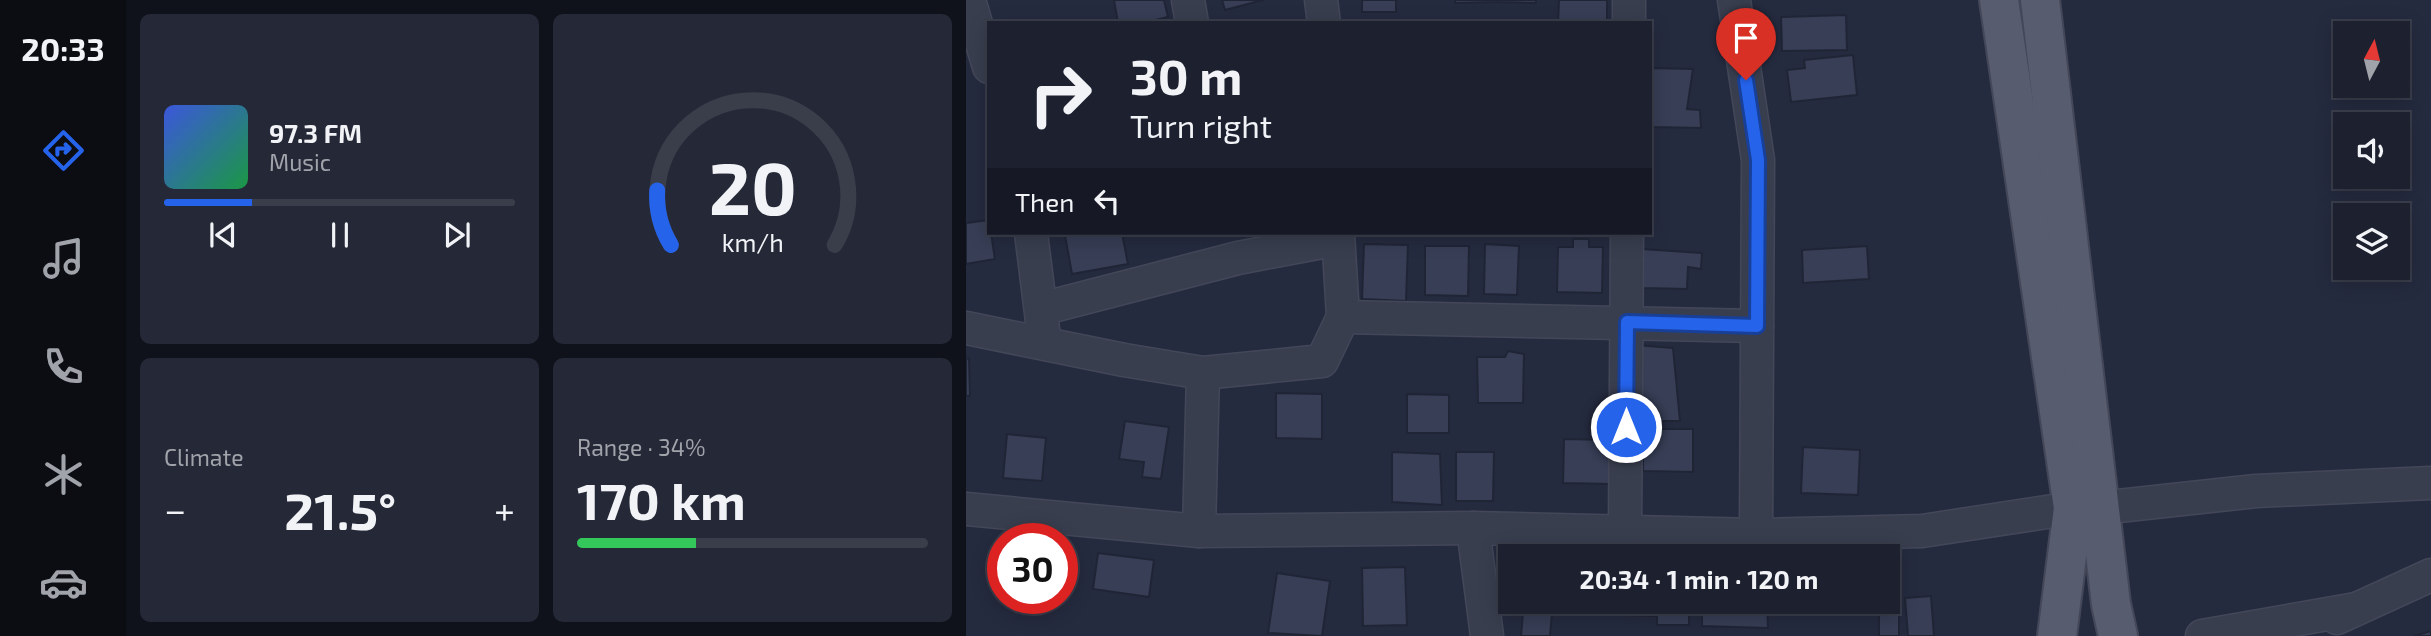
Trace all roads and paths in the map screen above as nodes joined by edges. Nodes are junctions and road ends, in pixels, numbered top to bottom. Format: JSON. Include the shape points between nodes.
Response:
{"nodes":[{"id":1,"x":969,"y":0,"type":"edge"},
{"id":2,"x":1188,"y":0,"type":"edge"},
{"id":3,"x":1321,"y":0,"type":"edge"},
{"id":4,"x":1629,"y":0,"type":"edge"},
{"id":5,"x":1734,"y":0,"type":"edge"},
{"id":6,"x":1999,"y":0,"type":"edge"},
{"id":7,"x":2039,"y":0,"type":"edge"},
{"id":8,"x":1192,"y":21,"type":"edge"},
{"id":9,"x":1324,"y":21,"type":"edge"},
{"id":10,"x":1629,"y":21,"type":"edge"},
{"id":11,"x":987,"y":60,"type":"edge"},
{"id":12,"x":1031,"y":235,"type":"edge"},
{"id":13,"x":1627,"y":235,"type":"edge"},
{"id":14,"x":1338,"y":236,"type":"edge"},
{"id":15,"x":1236,"y":246,"type":"edge"},
{"id":16,"x":1041,"y":309,"type":"junction"},
{"id":17,"x":1343,"y":317,"type":"junction"},
{"id":18,"x":1627,"y":322,"type":"junction"},
{"id":19,"x":1757,"y":326,"type":"junction"},
{"id":20,"x":966,"y":328,"type":"edge"},
{"id":21,"x":1045,"y":344,"type":"junction"},
{"id":22,"x":1203,"y":373,"type":"junction"},
{"id":23,"x":2431,"y":483,"type":"edge"},
{"id":24,"x":2086,"y":508,"type":"junction"},
{"id":25,"x":966,"y":509,"type":"edge"},
{"id":26,"x":1473,"y":527,"type":"junction"},
{"id":27,"x":1199,"y":531,"type":"junction"},
{"id":28,"x":1625,"y":532,"type":"junction"},
{"id":29,"x":1756,"y":536,"type":"junction"},
{"id":30,"x":2431,"y":575,"type":"edge"},
{"id":31,"x":2356,"y":609,"type":"junction"},
{"id":32,"x":1487,"y":636,"type":"edge"},
{"id":33,"x":2057,"y":636,"type":"edge"},
{"id":34,"x":2118,"y":636,"type":"edge"},
{"id":35,"x":2202,"y":636,"type":"edge"},
{"id":36,"x":2300,"y":636,"type":"edge"}],
"edges":[{"from":1,"to":11,"type":"street"},
{"from":2,"to":8,"type":"street"},
{"from":3,"to":9,"type":"street"},
{"from":4,"to":10,"type":"street"},
{"from":5,"to":19,"type":"street","via":[[1758,160]]},
{"from":6,"to":24,"type":"main road"},
{"from":7,"to":24,"type":"main road"},
{"from":12,"to":16,"type":"street"},
{"from":13,"to":18,"type":"street"},
{"from":14,"to":15,"type":"street"},
{"from":14,"to":17,"type":"street"},
{"from":15,"to":16,"type":"street"},
{"from":16,"to":21,"type":"street"},
{"from":17,"to":18,"type":"street"},
{"from":17,"to":22,"type":"street","via":[[1322,361]]},
{"from":18,"to":19,"type":"street"},
{"from":18,"to":28,"type":"street"},
{"from":19,"to":29,"type":"street"},
{"from":20,"to":21,"type":"street"},
{"from":21,"to":22,"type":"street"},
{"from":22,"to":27,"type":"street"},
{"from":23,"to":24,"type":"street","via":[[2256,491]]},
{"from":24,"to":29,"type":"street","via":[[1922,531]]},
{"from":24,"to":33,"type":"main road"},
{"from":24,"to":34,"type":"main road"},
{"from":25,"to":27,"type":"street"},
{"from":26,"to":27,"type":"street"},
{"from":26,"to":28,"type":"street"},
{"from":26,"to":32,"type":"street"},
{"from":28,"to":29,"type":"street"},
{"from":30,"to":31,"type":"street"},
{"from":31,"to":35,"type":"street"},
{"from":31,"to":36,"type":"street"}]}
